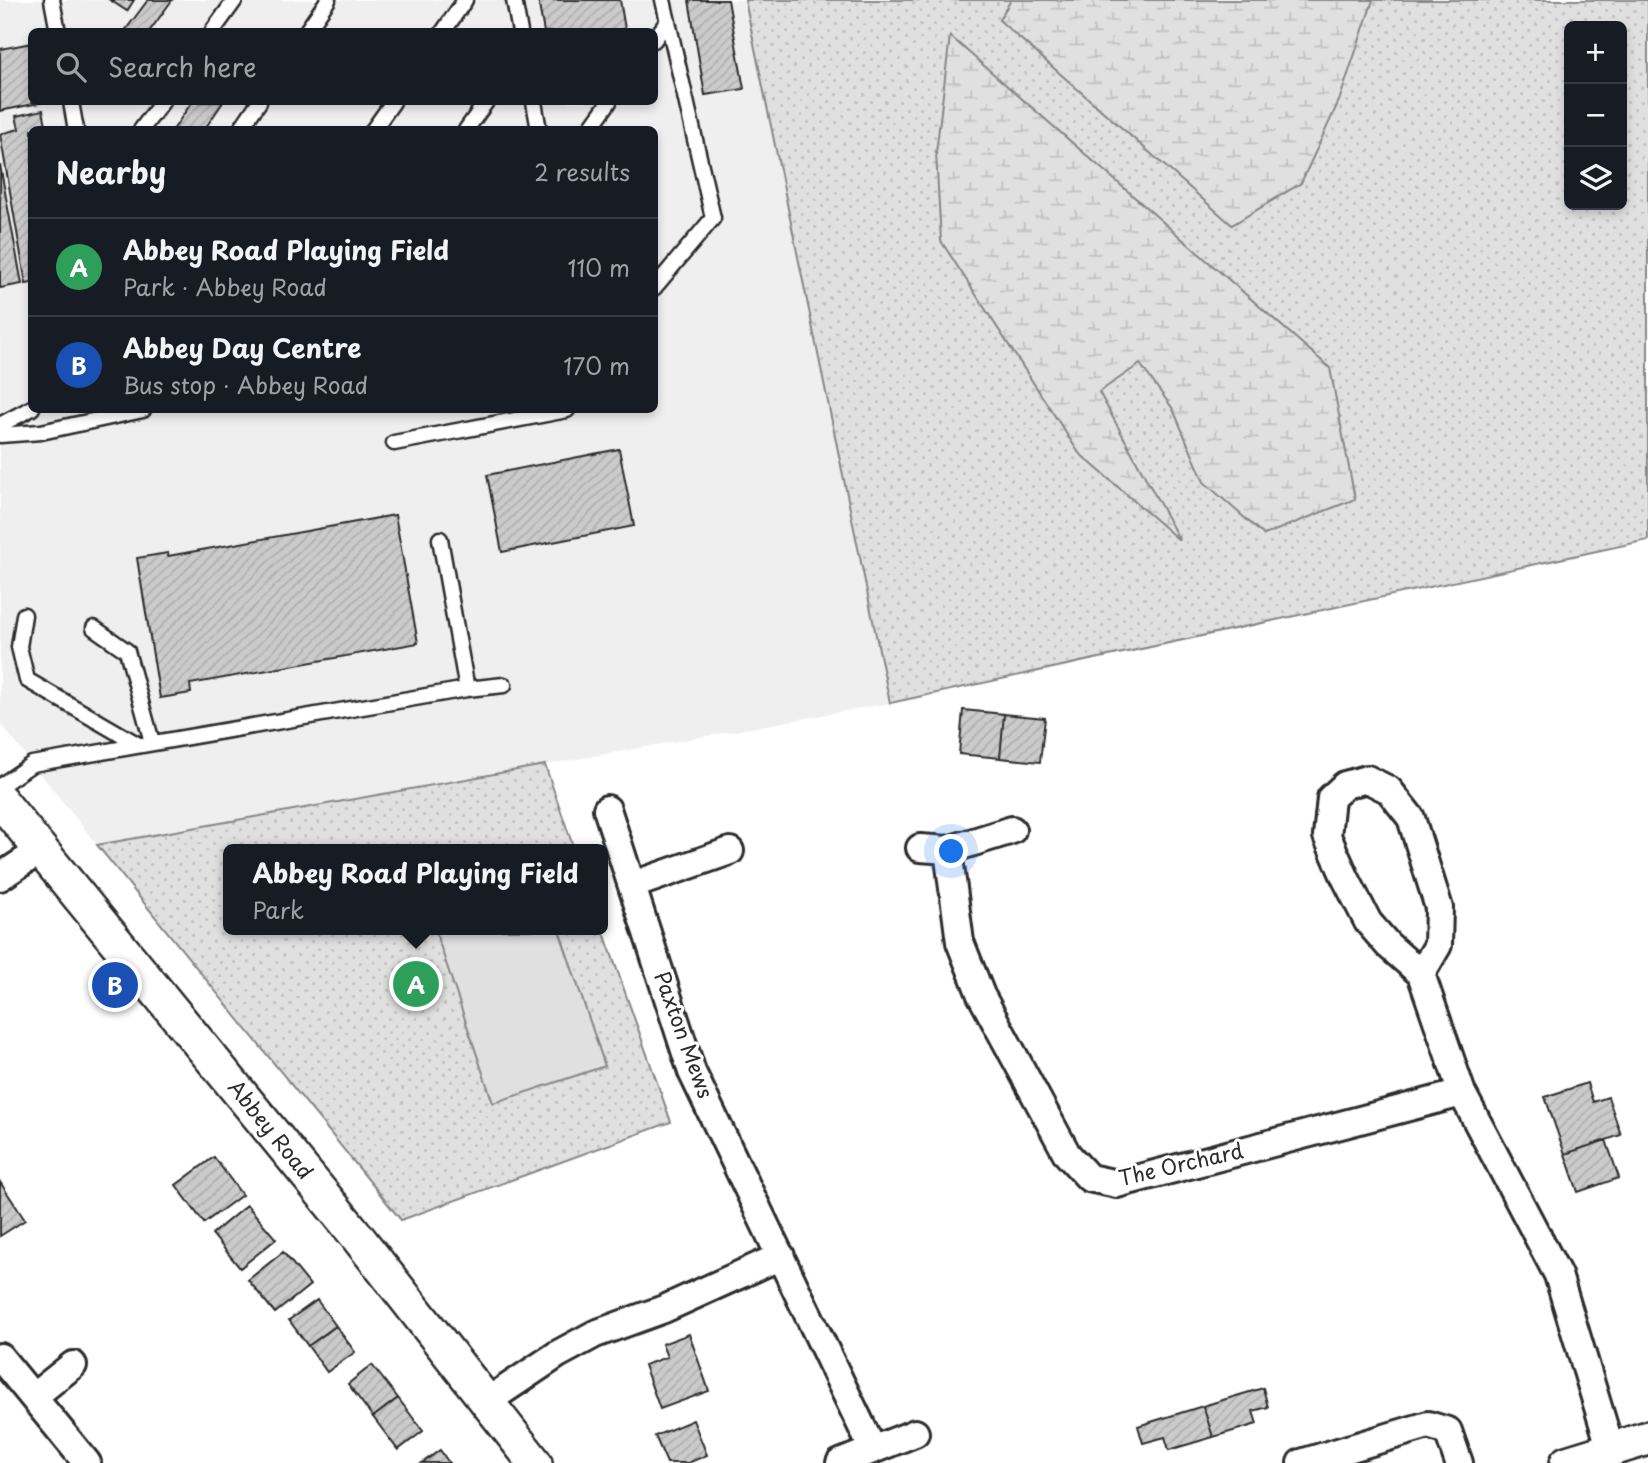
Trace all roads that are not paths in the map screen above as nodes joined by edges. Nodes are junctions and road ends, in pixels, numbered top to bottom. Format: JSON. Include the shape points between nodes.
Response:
{"nodes":[{"id":1,"x":52,"y":0,"type":"edge"},
{"id":2,"x":235,"y":0,"type":"edge"},
{"id":3,"x":328,"y":0,"type":"edge"},
{"id":4,"x":466,"y":0,"type":"edge"},
{"id":5,"x":514,"y":0,"type":"edge"},
{"id":6,"x":663,"y":0,"type":"edge"},
{"id":7,"x":667,"y":22,"type":"junction"},
{"id":8,"x":57,"y":28,"type":"edge"},
{"id":9,"x":215,"y":28,"type":"edge"},
{"id":10,"x":309,"y":28,"type":"edge"},
{"id":11,"x":446,"y":28,"type":"edge"},
{"id":12,"x":519,"y":28,"type":"edge"},
{"id":13,"x":658,"y":34,"type":"edge"},
{"id":14,"x":72,"y":105,"type":"edge"},
{"id":15,"x":160,"y":105,"type":"edge"},
{"id":16,"x":257,"y":105,"type":"edge"},
{"id":17,"x":391,"y":105,"type":"edge"},
{"id":18,"x":484,"y":105,"type":"edge"},
{"id":19,"x":535,"y":105,"type":"edge"},
{"id":20,"x":607,"y":105,"type":"edge"},
{"id":21,"x":75,"y":126,"type":"edge"},
{"id":22,"x":144,"y":126,"type":"edge"},
{"id":23,"x":243,"y":126,"type":"edge"},
{"id":24,"x":376,"y":126,"type":"edge"},
{"id":25,"x":469,"y":126,"type":"edge"},
{"id":26,"x":538,"y":126,"type":"edge"},
{"id":27,"x":592,"y":126,"type":"edge"},
{"id":28,"x":658,"y":283,"type":"edge"},
{"id":29,"x":28,"y":410,"type":"edge"},
{"id":30,"x":128,"y":413,"type":"edge"},
{"id":31,"x":551,"y":413,"type":"edge"},
{"id":32,"x":0,"y":425,"type":"edge"},
{"id":33,"x":0,"y":435,"type":"edge"},
{"id":34,"x":394,"y":443,"type":"dead end"},
{"id":35,"x":440,"y":539,"type":"dead end"},
{"id":36,"x":24,"y":615,"type":"dead end"},
{"id":37,"x":94,"y":628,"type":"dead end"},
{"id":38,"x":504,"y":685,"type":"dead end"},
{"id":39,"x":467,"y":689,"type":"junction"},
{"id":40,"x":145,"y":743,"type":"junction"},
{"id":41,"x":0,"y":786,"type":"edge"},
{"id":42,"x":0,"y":800,"type":"edge"},
{"id":43,"x":607,"y":809,"type":"dead end"},
{"id":44,"x":1012,"y":830,"type":"dead end"},
{"id":45,"x":920,"y":848,"type":"dead end"},
{"id":46,"x":41,"y":850,"type":"junction"},
{"id":47,"x":948,"y":850,"type":"junction"},
{"id":48,"x":730,"y":851,"type":"dead end"},
{"id":49,"x":0,"y":877,"type":"edge"},
{"id":50,"x":633,"y":885,"type":"junction"},
{"id":51,"x":1421,"y":974,"type":"junction"},
{"id":52,"x":1462,"y":1093,"type":"junction"},
{"id":53,"x":781,"y":1256,"type":"junction"},
{"id":54,"x":0,"y":1357,"type":"edge"},
{"id":55,"x":73,"y":1365,"type":"dead end"},
{"id":56,"x":33,"y":1397,"type":"junction"},
{"id":57,"x":486,"y":1402,"type":"junction"},
{"id":58,"x":915,"y":1433,"type":"dead end"},
{"id":59,"x":1648,"y":1438,"type":"edge"},
{"id":60,"x":873,"y":1450,"type":"junction"},
{"id":61,"x":1611,"y":1450,"type":"junction"},
{"id":62,"x":87,"y":1463,"type":"edge"},
{"id":63,"x":534,"y":1463,"type":"edge"},
{"id":64,"x":840,"y":1463,"type":"edge"},
{"id":65,"x":1301,"y":1463,"type":"edge"},
{"id":66,"x":1459,"y":1463,"type":"edge"},
{"id":67,"x":1567,"y":1463,"type":"edge"}],
"edges":[{"from":1,"to":8,"type":"lane"},
{"from":2,"to":9,"type":"lane"},
{"from":3,"to":10,"type":"lane"},
{"from":4,"to":11,"type":"lane"},
{"from":5,"to":12,"type":"lane"},
{"from":6,"to":7,"type":"lane"},
{"from":7,"to":13,"type":"lane"},
{"from":7,"to":28,"type":"lane","via":[[713,218]]},
{"from":14,"to":21,"type":"lane"},
{"from":15,"to":22,"type":"lane"},
{"from":16,"to":23,"type":"lane"},
{"from":17,"to":24,"type":"lane"},
{"from":18,"to":25,"type":"lane"},
{"from":19,"to":26,"type":"lane"},
{"from":20,"to":27,"type":"lane"},
{"from":29,"to":32,"type":"lane"},
{"from":30,"to":33,"type":"lane","via":[[41,432]]},
{"from":31,"to":34,"type":"lane"},
{"from":35,"to":39,"type":"lane"},
{"from":36,"to":40,"type":"lane","via":[[19,647],[27,680]]},
{"from":37,"to":40,"type":"lane","via":[[127,651]]},
{"from":38,"to":39,"type":"lane"},
{"from":39,"to":40,"type":"lane"},
{"from":40,"to":41,"type":"lane","via":[[32,764]]},
{"from":42,"to":46,"type":"street","name":"Abbey Road"},
{"from":43,"to":50,"type":"street","name":"Paxton Mews"},
{"from":44,"to":47,"type":"street"},
{"from":45,"to":47,"type":"street"},
{"from":46,"to":49,"type":"street"},
{"from":46,"to":57,"type":"street","name":"Abbey Road"},
{"from":47,"to":52,"type":"street","name":"The Orchard","via":[[960,942],[981,995],[1067,1154],[1089,1178],[1117,1184]]},
{"from":48,"to":50,"type":"street"},
{"from":50,"to":53,"type":"street","name":"Paxton Mews","via":[[692,1072]]},
{"from":51,"to":51,"type":"street","via":[[1368,922],[1327,836],[1331,798],[1346,785],[1367,779],[1389,790],[1411,818],[1438,908],[1438,945]]},
{"from":51,"to":52,"type":"street"},
{"from":52,"to":61,"type":"street","via":[[1558,1275]]},
{"from":53,"to":57,"type":"street","via":[[664,1309],[595,1334]]},
{"from":53,"to":60,"type":"street","name":"Paxton Mews"},
{"from":54,"to":56,"type":"street"},
{"from":55,"to":56,"type":"street"},
{"from":56,"to":62,"type":"street"},
{"from":57,"to":63,"type":"street","name":"Abbey Road"},
{"from":58,"to":60,"type":"street"},
{"from":59,"to":61,"type":"street"},
{"from":60,"to":64,"type":"street"},
{"from":61,"to":67,"type":"street"},
{"from":65,"to":66,"type":"street","via":[[1428,1425],[1448,1431]]}]}
